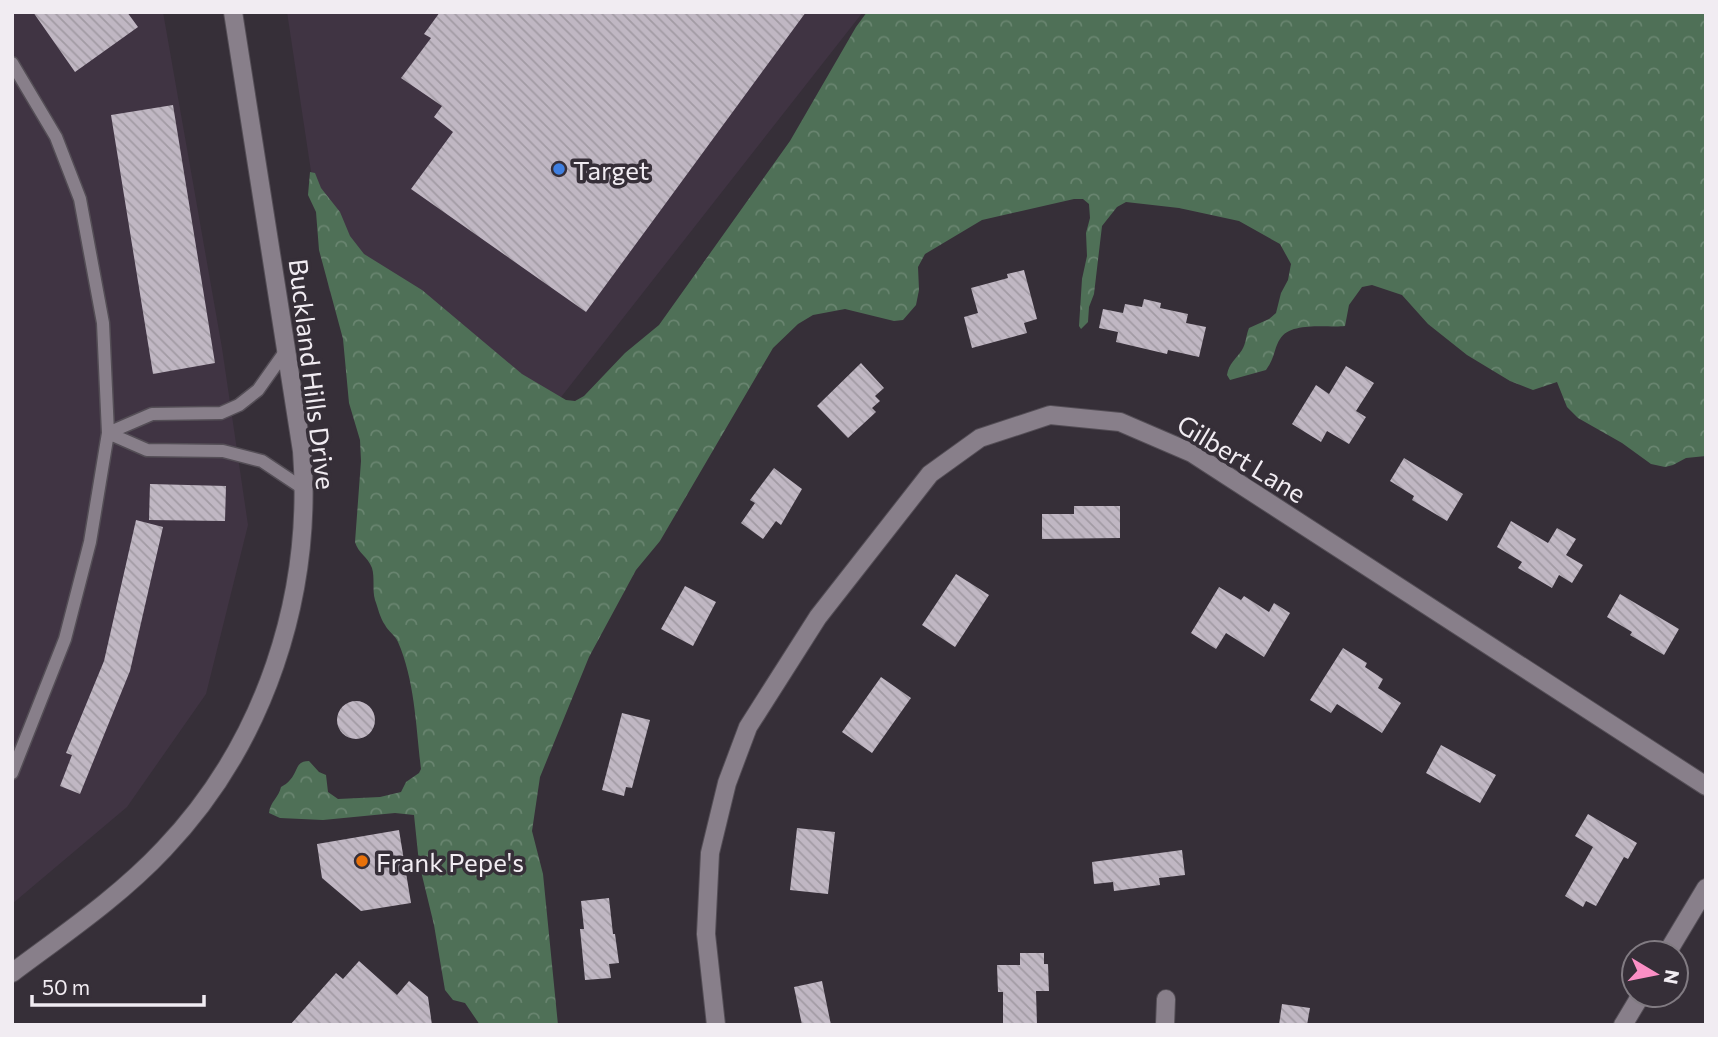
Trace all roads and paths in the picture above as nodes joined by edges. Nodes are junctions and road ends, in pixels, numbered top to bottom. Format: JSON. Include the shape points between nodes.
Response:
{"nodes":[{"id":1,"x":233,"y":12,"type":"edge"},
{"id":2,"x":12,"y":63,"type":"edge"},
{"id":3,"x":287,"y":349,"type":"junction"},
{"id":4,"x":108,"y":433,"type":"junction"},
{"id":5,"x":304,"y":489,"type":"junction"},
{"id":6,"x":12,"y":773,"type":"edge"},
{"id":7,"x":1706,"y":786,"type":"edge"},
{"id":8,"x":1706,"y":888,"type":"edge"},
{"id":9,"x":1675,"y":939,"type":"edge"},
{"id":10,"x":12,"y":974,"type":"edge"},
{"id":11,"x":1166,"y":999,"type":"dead end"},
{"id":12,"x":1633,"y":1009,"type":"edge"},
{"id":13,"x":716,"y":1025,"type":"edge"},
{"id":14,"x":1165,"y":1025,"type":"edge"},
{"id":15,"x":1623,"y":1025,"type":"edge"}],
"edges":[{"from":1,"to":3,"type":"street","name":"Buckland Hills Drive"},
{"from":2,"to":4,"type":"lane","via":[[56,136],[79,199],[103,323]]},
{"from":3,"to":4,"type":"lane","via":[[258,390],[239,405],[221,413],[152,414]]},
{"from":3,"to":5,"type":"street","name":"Buckland Hills Drive"},
{"from":4,"to":5,"type":"lane","via":[[147,450],[223,451],[262,461]]},
{"from":4,"to":6,"type":"lane","via":[[90,541],[70,619]]},
{"from":5,"to":10,"type":"street","name":"Buckland Hills Drive","via":[[300,558],[285,636],[261,701],[224,772],[184,827],[143,870]]},
{"from":7,"to":13,"type":"street","name":"Gilbert Lane","via":[[1192,453],[1120,422],[1049,415],[980,438],[930,474],[818,617],[748,727],[727,783],[710,853],[706,934]]},
{"from":8,"to":9,"type":"street"},
{"from":11,"to":14,"type":"street"},
{"from":12,"to":15,"type":"street"}]}
